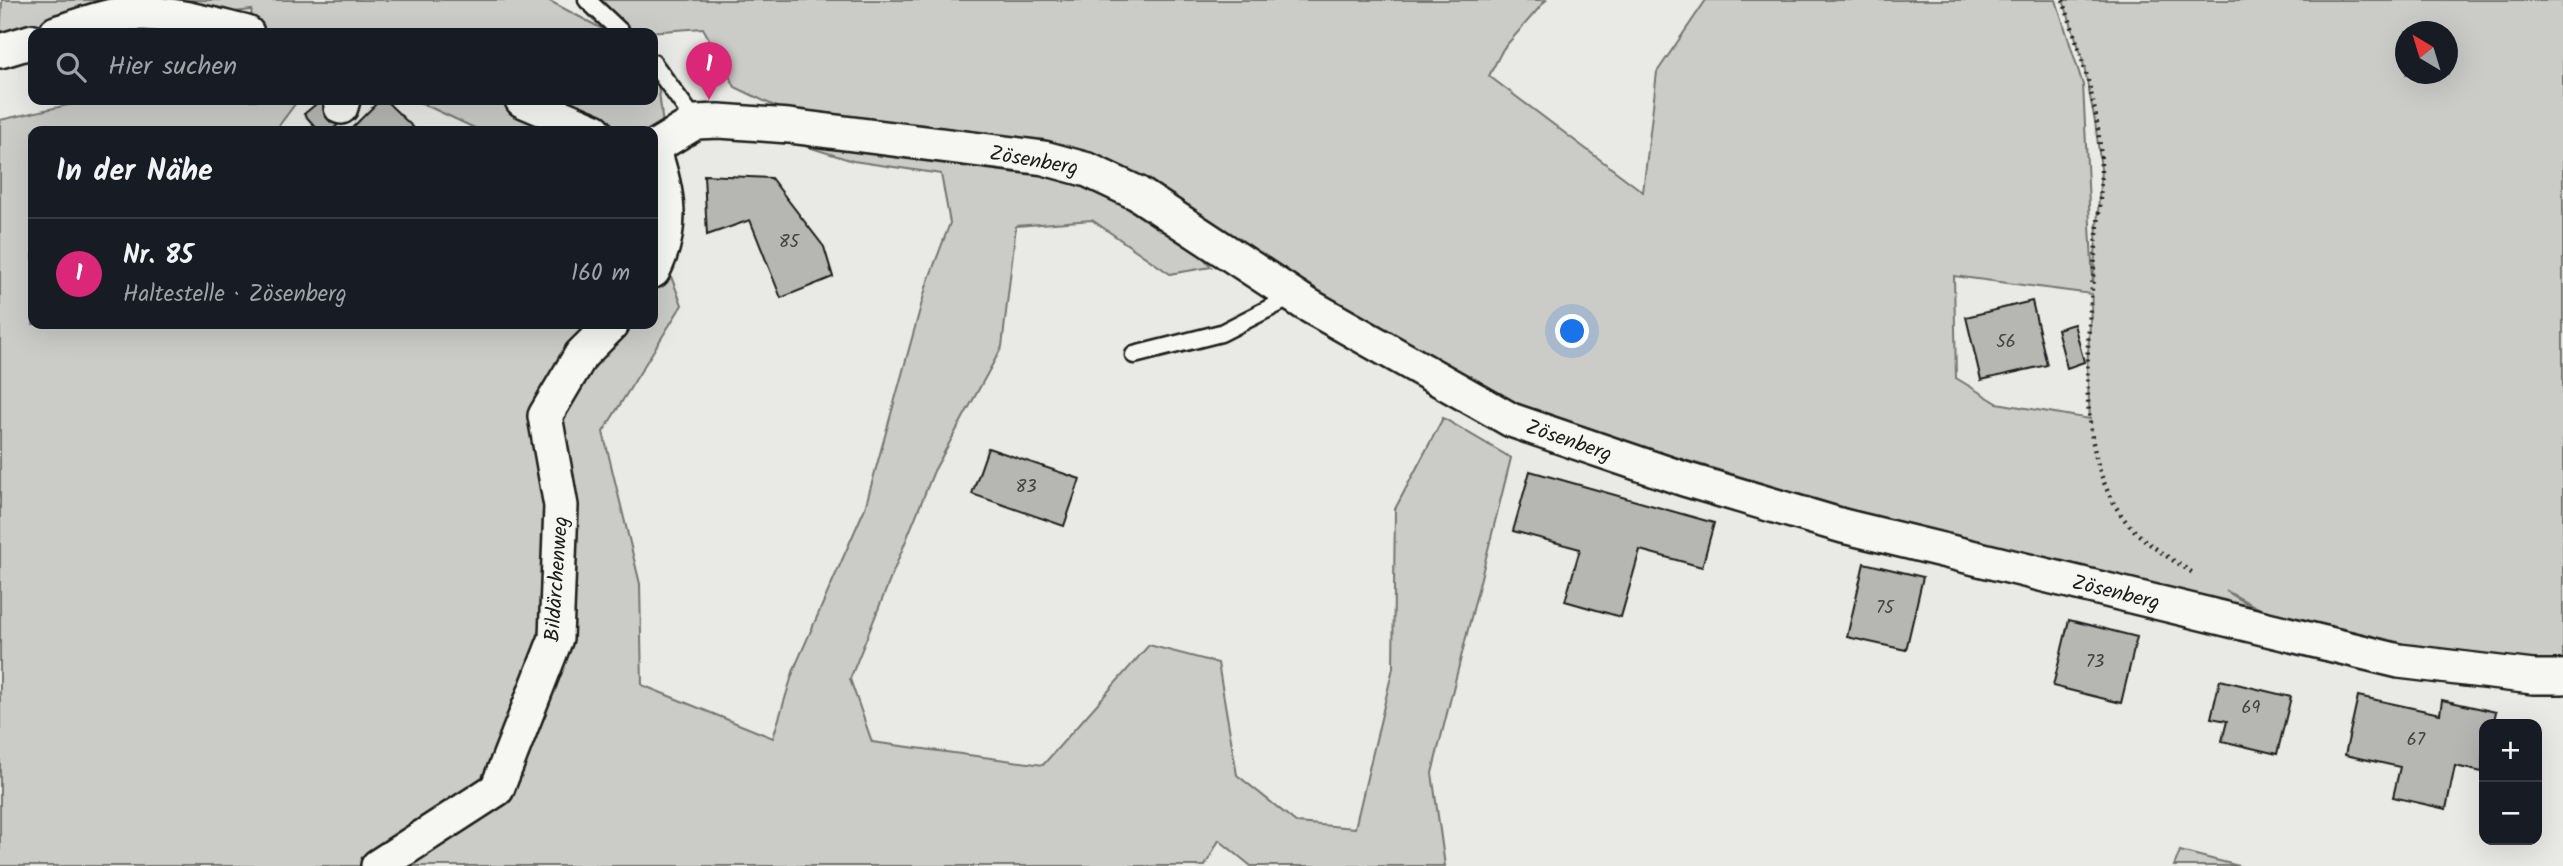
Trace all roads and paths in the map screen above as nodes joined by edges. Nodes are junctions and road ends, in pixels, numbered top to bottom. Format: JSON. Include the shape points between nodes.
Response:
{"nodes":[{"id":1,"x":587,"y":0,"type":"edge"},
{"id":2,"x":2063,"y":0,"type":"edge"},
{"id":3,"x":72,"y":28,"type":"edge"},
{"id":4,"x":227,"y":28,"type":"edge"},
{"id":5,"x":617,"y":28,"type":"edge"},
{"id":6,"x":28,"y":43,"type":"edge"},
{"id":7,"x":0,"y":51,"type":"edge"},
{"id":8,"x":658,"y":70,"type":"edge"},
{"id":9,"x":534,"y":105,"type":"edge"},
{"id":10,"x":696,"y":122,"type":"junction"},
{"id":11,"x":583,"y":126,"type":"edge"},
{"id":12,"x":658,"y":145,"type":"edge"},
{"id":13,"x":658,"y":163,"type":"edge"},
{"id":14,"x":658,"y":262,"type":"edge"},
{"id":15,"x":1293,"y":296,"type":"junction"},
{"id":16,"x":607,"y":329,"type":"edge"},
{"id":17,"x":1134,"y":355,"type":"dead end"},
{"id":18,"x":2201,"y":578,"type":"dead end"},
{"id":19,"x":2563,"y":677,"type":"edge"},
{"id":20,"x":378,"y":866,"type":"edge"}],
"edges":[{"from":1,"to":5,"type":"lane"},
{"from":2,"to":18,"type":"path","via":[[2082,57],[2101,169],[2087,368],[2096,457],[2122,517],[2160,552]]},
{"from":3,"to":4,"type":"street","via":[[133,13],[178,16]]},
{"from":6,"to":7,"type":"street"},
{"from":8,"to":10,"type":"lane"},
{"from":9,"to":11,"type":"street"},
{"from":10,"to":12,"type":"street"},
{"from":10,"to":15,"type":"street","name":"Zösenberg","via":[[802,128],[1044,158],[1088,170],[1137,193]]},
{"from":13,"to":14,"type":"street","via":[[667,209]]},
{"from":15,"to":17,"type":"lane","via":[[1221,333]]},
{"from":15,"to":19,"type":"street","name":"Zösenberg","via":[[1511,421],[1684,479],[1843,526],[2399,661]]},
{"from":16,"to":20,"type":"street","name":"Bildärchenweg","via":[[581,355],[545,416],[561,506],[556,638],[497,789]]}]}
